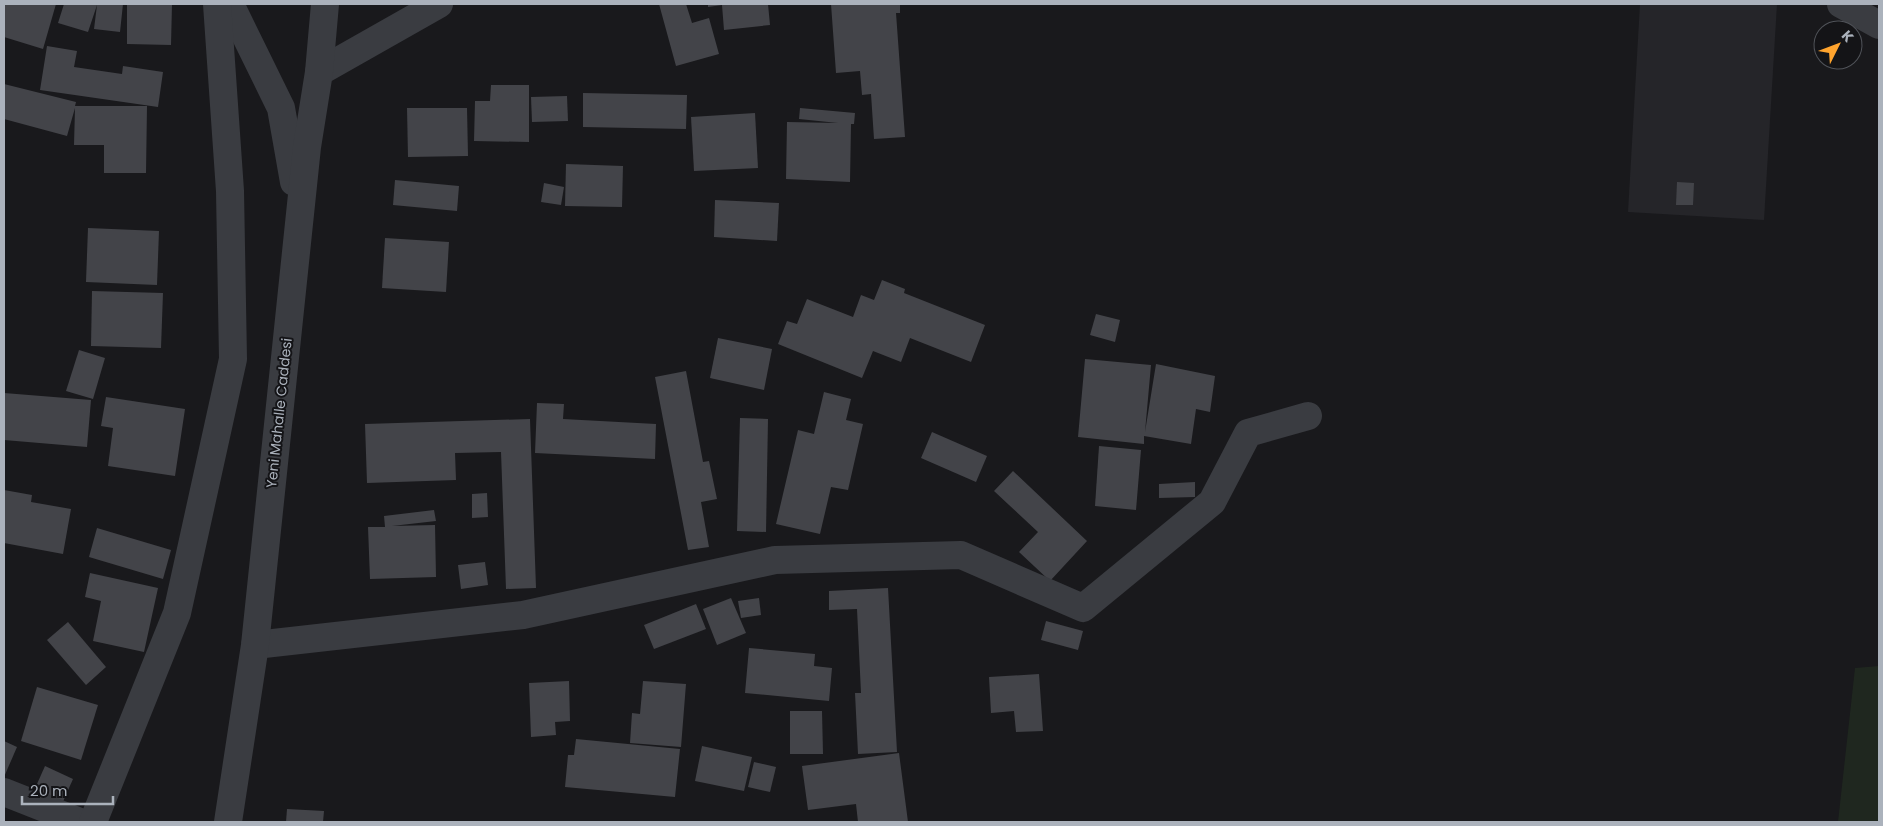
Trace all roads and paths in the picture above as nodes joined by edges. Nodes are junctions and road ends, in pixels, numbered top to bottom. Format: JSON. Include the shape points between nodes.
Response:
{"nodes":[{"id":1,"x":217,"y":4,"type":"edge"},
{"id":2,"x":230,"y":4,"type":"edge"},
{"id":3,"x":325,"y":4,"type":"edge"},
{"id":4,"x":439,"y":4,"type":"edge"},
{"id":5,"x":1841,"y":4,"type":"edge"},
{"id":6,"x":1879,"y":25,"type":"edge"},
{"id":7,"x":319,"y":72,"type":"junction"},
{"id":8,"x":300,"y":215,"type":"junction"},
{"id":9,"x":1308,"y":416,"type":"dead end"},
{"id":10,"x":255,"y":645,"type":"junction"},
{"id":11,"x":4,"y":792,"type":"edge"},
{"id":12,"x":80,"y":822,"type":"edge"},
{"id":13,"x":93,"y":822,"type":"edge"},
{"id":14,"x":228,"y":822,"type":"edge"}],
"edges":[{"from":1,"to":13,"type":"street","via":[[230,191],[233,359],[177,612]]},
{"from":2,"to":8,"type":"street","via":[[281,108]]},
{"from":3,"to":7,"type":"street","name":"Yeni Mahalle Caddesi"},
{"from":4,"to":7,"type":"street"},
{"from":5,"to":6,"type":"street"},
{"from":7,"to":8,"type":"street","name":"Yeni Mahalle Caddesi"},
{"from":8,"to":10,"type":"street","name":"Yeni Mahalle Caddesi"},
{"from":9,"to":10,"type":"street","via":[[1248,433],[1212,502],[1083,608],[961,556],[775,560],[522,615]]},
{"from":10,"to":14,"type":"street","name":"Yeni Mahalle Caddesi"},
{"from":11,"to":12,"type":"street"}]}
